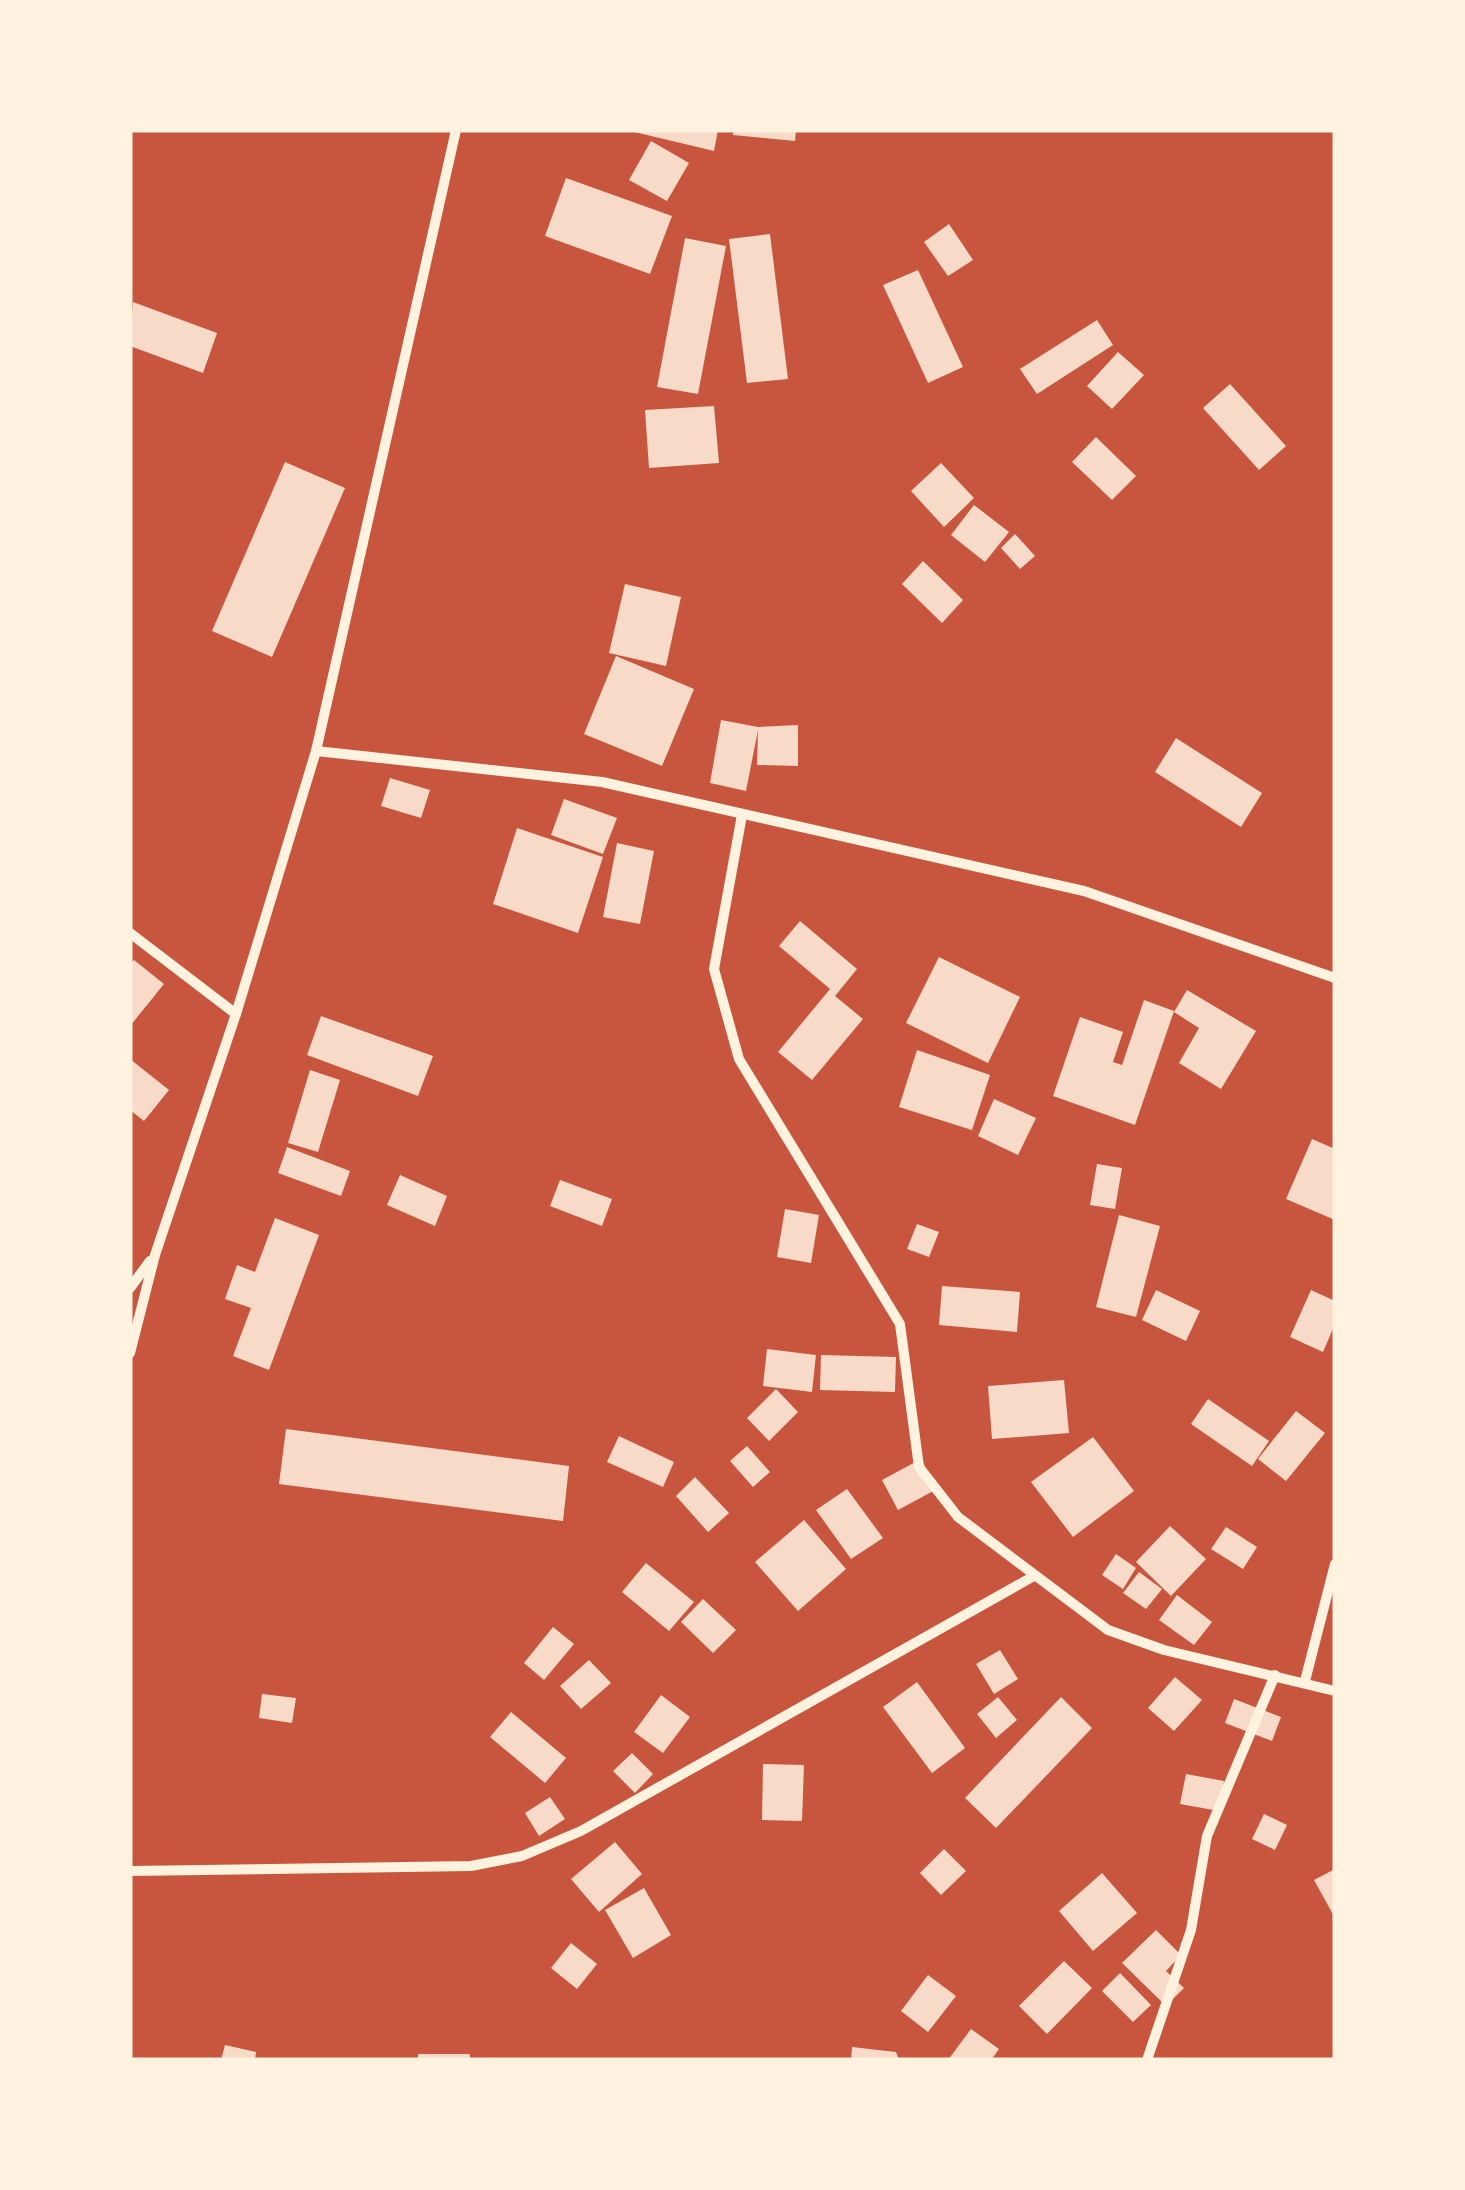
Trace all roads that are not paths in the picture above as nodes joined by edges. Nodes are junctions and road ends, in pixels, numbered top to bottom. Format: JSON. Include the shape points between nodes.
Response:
{"nodes":[{"id":1,"x":456,"y":130,"type":"edge"},
{"id":2,"x":316,"y":751,"type":"junction"},
{"id":3,"x":742,"y":816,"type":"junction"},
{"id":4,"x":130,"y":933,"type":"edge"},
{"id":5,"x":1335,"y":978,"type":"edge"},
{"id":6,"x":236,"y":1014,"type":"junction"},
{"id":7,"x":155,"y":1255,"type":"junction"},
{"id":8,"x":130,"y":1288,"type":"edge"},
{"id":9,"x":130,"y":1353,"type":"edge"},
{"id":10,"x":1335,"y":1564,"type":"edge"},
{"id":11,"x":1034,"y":1576,"type":"junction"},
{"id":12,"x":1275,"y":1674,"type":"junction"},
{"id":13,"x":1306,"y":1681,"type":"junction"},
{"id":14,"x":1335,"y":1691,"type":"edge"},
{"id":15,"x":130,"y":1870,"type":"edge"},
{"id":16,"x":1148,"y":2060,"type":"edge"}],
"edges":[{"from":1,"to":2,"type":"street"},
{"from":2,"to":3,"type":"street","via":[[602,782]]},
{"from":2,"to":6,"type":"street"},
{"from":3,"to":5,"type":"street","via":[[1084,891]]},
{"from":3,"to":11,"type":"street","via":[[714,968],[739,1058],[900,1324],[919,1467],[958,1516]]},
{"from":4,"to":6,"type":"street"},
{"from":6,"to":7,"type":"street"},
{"from":7,"to":8,"type":"street"},
{"from":7,"to":9,"type":"street"},
{"from":10,"to":13,"type":"street"},
{"from":11,"to":12,"type":"street","via":[[1108,1630],[1164,1650]]},
{"from":11,"to":15,"type":"street","via":[[581,1831],[522,1856],[471,1866]]},
{"from":12,"to":13,"type":"street"},
{"from":12,"to":16,"type":"street","via":[[1207,1836],[1192,1930]]},
{"from":13,"to":14,"type":"street"}]}
